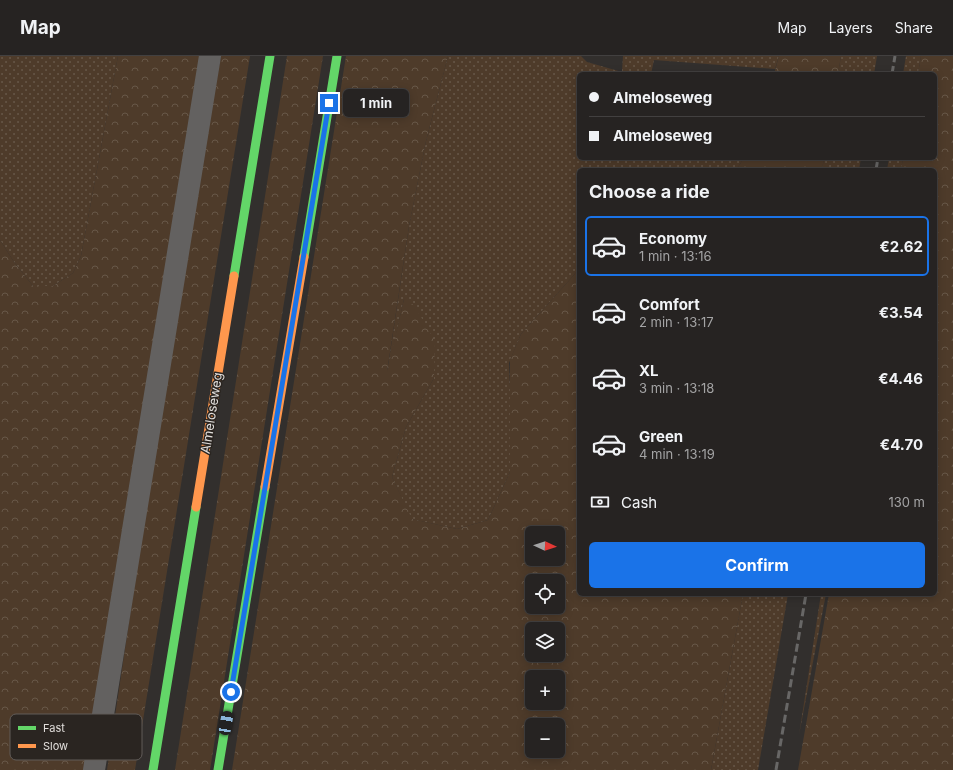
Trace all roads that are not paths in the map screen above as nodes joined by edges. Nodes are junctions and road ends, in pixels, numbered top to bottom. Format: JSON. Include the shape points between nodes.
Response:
{"nodes":[{"id":1,"x":210,"y":56,"type":"edge"},
{"id":2,"x":270,"y":56,"type":"edge"},
{"id":3,"x":337,"y":56,"type":"edge"},
{"id":4,"x":103,"y":714,"type":"edge"},
{"id":5,"x":96,"y":760,"type":"edge"},
{"id":6,"x":94,"y":770,"type":"edge"},
{"id":7,"x":153,"y":770,"type":"edge"},
{"id":8,"x":218,"y":770,"type":"edge"}],
"edges":[{"from":1,"to":4,"type":"street"},
{"from":2,"to":7,"type":"main road","name":"Almeloseweg"},
{"from":3,"to":8,"type":"main road"},
{"from":5,"to":6,"type":"street"}]}
